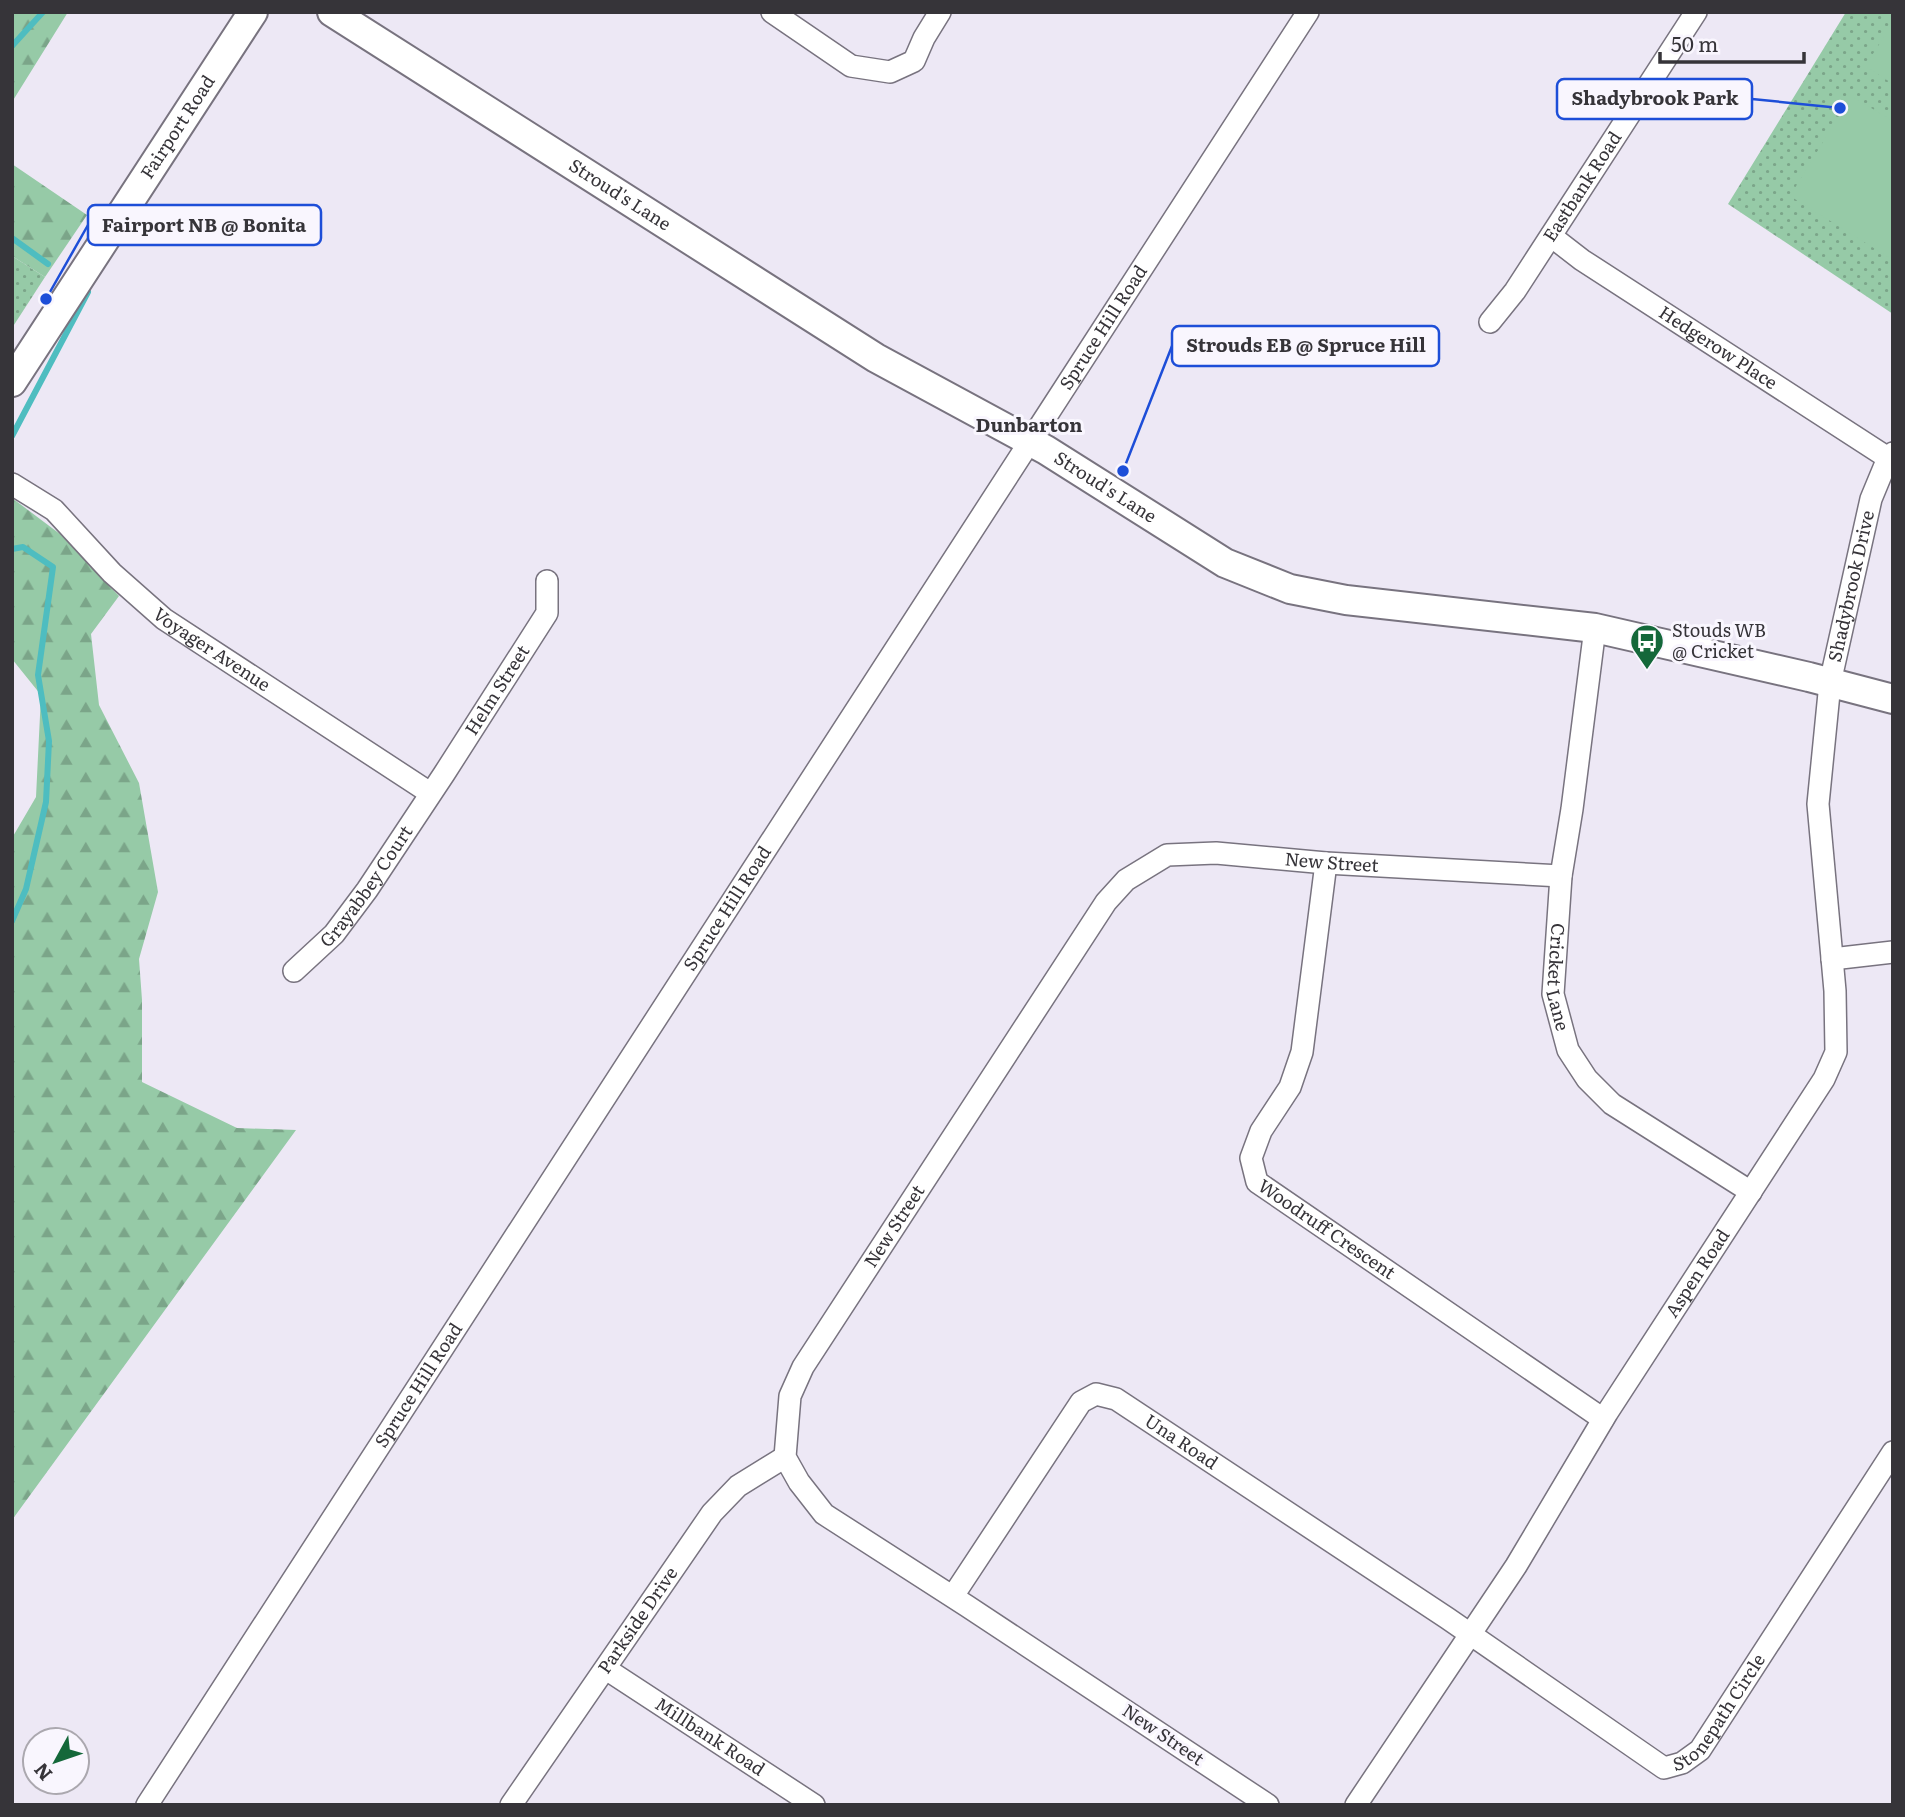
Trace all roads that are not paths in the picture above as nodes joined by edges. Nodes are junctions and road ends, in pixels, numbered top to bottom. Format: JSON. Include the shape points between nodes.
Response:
{"nodes":[{"id":1,"x":253,"y":12,"type":"edge"},
{"id":2,"x":332,"y":12,"type":"edge"},
{"id":3,"x":772,"y":12,"type":"edge"},
{"id":4,"x":940,"y":12,"type":"edge"},
{"id":5,"x":1308,"y":12,"type":"edge"},
{"id":6,"x":1696,"y":12,"type":"edge"},
{"id":7,"x":1551,"y":236,"type":"junction"},
{"id":8,"x":1490,"y":322,"type":"dead end"},
{"id":9,"x":12,"y":382,"type":"edge"},
{"id":10,"x":1030,"y":443,"type":"junction"},
{"id":11,"x":1890,"y":455,"type":"edge"},
{"id":12,"x":12,"y":484,"type":"edge"},
{"id":13,"x":547,"y":581,"type":"dead end"},
{"id":14,"x":1595,"y":628,"type":"junction"},
{"id":15,"x":1830,"y":683,"type":"junction"},
{"id":16,"x":1893,"y":699,"type":"edge"},
{"id":17,"x":430,"y":793,"type":"junction"},
{"id":18,"x":1326,"y":863,"type":"junction"},
{"id":19,"x":1561,"y":876,"type":"junction"},
{"id":20,"x":1893,"y":952,"type":"edge"},
{"id":21,"x":1832,"y":959,"type":"junction"},
{"id":22,"x":294,"y":971,"type":"dead end"},
{"id":23,"x":1751,"y":1192,"type":"junction"},
{"id":24,"x":1603,"y":1419,"type":"junction"},
{"id":25,"x":1893,"y":1452,"type":"edge"},
{"id":26,"x":785,"y":1457,"type":"junction"},
{"id":27,"x":953,"y":1596,"type":"junction"},
{"id":28,"x":1471,"y":1634,"type":"junction"},
{"id":29,"x":607,"y":1669,"type":"junction"},
{"id":30,"x":148,"y":1805,"type":"edge"},
{"id":31,"x":511,"y":1805,"type":"edge"},
{"id":32,"x":814,"y":1805,"type":"edge"},
{"id":33,"x":1268,"y":1805,"type":"edge"},
{"id":34,"x":1356,"y":1805,"type":"edge"}],
"edges":[{"from":1,"to":9,"type":"street","name":"Fairport Road"},
{"from":2,"to":10,"type":"street","name":"Stroud's Lane","via":[[876,358]]},
{"from":3,"to":4,"type":"street","via":[[851,66],[890,72],[914,61]]},
{"from":5,"to":10,"type":"street","name":"Spruce Hill Road"},
{"from":6,"to":7,"type":"street","name":"Eastbank Road"},
{"from":7,"to":8,"type":"street","name":"Eastbank Road"},
{"from":7,"to":11,"type":"street","name":"Hedgerow Place"},
{"from":10,"to":14,"type":"street","name":"Stroud's Lane","via":[[1225,563],[1290,589],[1346,600]]},
{"from":10,"to":30,"type":"street","name":"Spruce Hill Road"},
{"from":11,"to":15,"type":"street","name":"Shadybrook Drive","via":[[1871,499]]},
{"from":12,"to":17,"type":"street","name":"Voyager Avenue","via":[[54,510],[112,573],[164,619]]},
{"from":13,"to":17,"type":"street","name":"Helm Street","via":[[547,613]]},
{"from":14,"to":15,"type":"street","name":"Stroud's Lane"},
{"from":14,"to":19,"type":"street","name":"Cricket Lane"},
{"from":15,"to":16,"type":"street","name":"Stroud's Lane"},
{"from":15,"to":21,"type":"street","name":"Aspen Road","via":[[1818,804]]},
{"from":17,"to":22,"type":"street","name":"Grayabbey Court","via":[[334,934]]},
{"from":18,"to":19,"type":"street","name":"New Street"},
{"from":18,"to":24,"type":"street","name":"Woodruff Crescent","via":[[1302,1052],[1290,1087],[1261,1131],[1251,1158],[1256,1182]]},
{"from":18,"to":26,"type":"street","name":"New Street","via":[[1216,853],[1167,855],[1126,880],[1106,902],[803,1367],[790,1396]]},
{"from":19,"to":23,"type":"street","name":"Cricket Lane","via":[[1553,994],[1569,1050],[1587,1079],[1612,1104]]},
{"from":20,"to":21,"type":"street"},
{"from":21,"to":23,"type":"street","name":"Aspen Road","via":[[1836,1052],[1824,1079]]},
{"from":23,"to":24,"type":"street","name":"Aspen Road"},
{"from":24,"to":28,"type":"street","name":"Aspen Road"},
{"from":25,"to":28,"type":"street","name":"Stonepath Circle","via":[[1700,1750],[1682,1763],[1664,1768]]},
{"from":26,"to":27,"type":"street","name":"New Street","via":[[824,1514]]},
{"from":26,"to":29,"type":"street","name":"Parkside Drive","via":[[738,1486],[712,1513]]},
{"from":27,"to":28,"type":"street","name":"Una Road","via":[[1081,1402],[1096,1394],[1116,1399]]},
{"from":27,"to":33,"type":"street","name":"New Street"},
{"from":28,"to":34,"type":"street","name":"Aspen Road"},
{"from":29,"to":31,"type":"street","name":"Parkside Drive"},
{"from":29,"to":32,"type":"street","name":"Millbank Road"}]}
